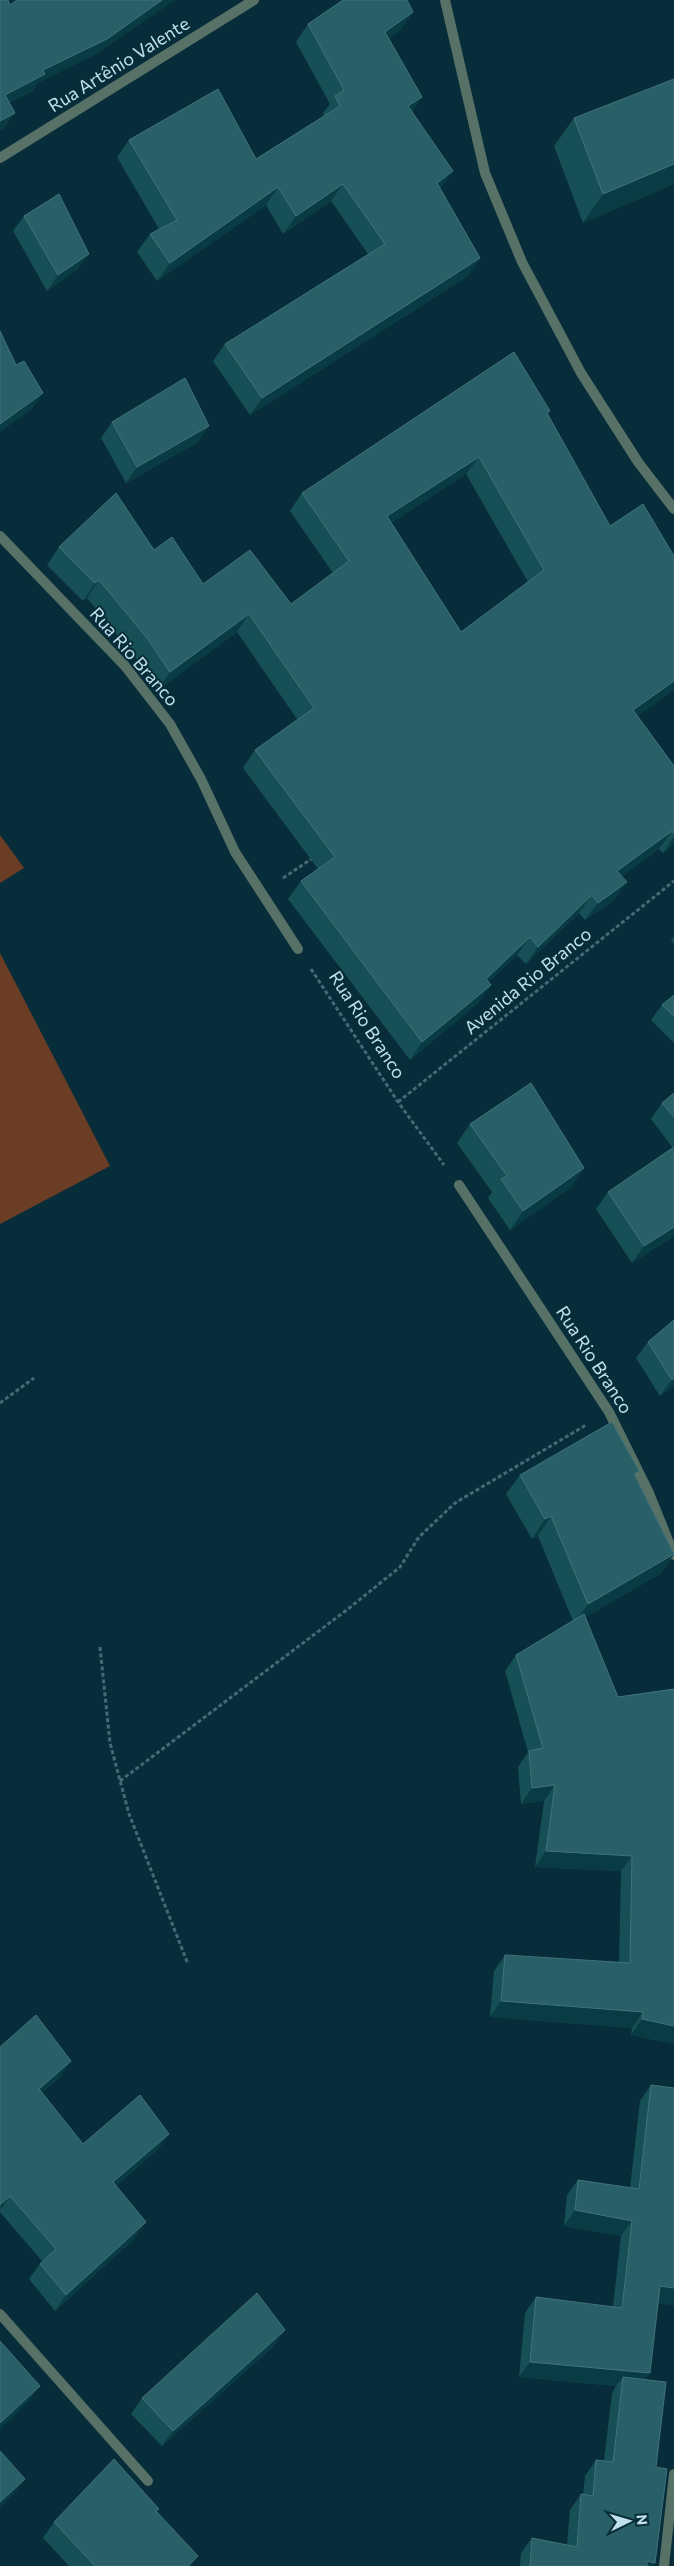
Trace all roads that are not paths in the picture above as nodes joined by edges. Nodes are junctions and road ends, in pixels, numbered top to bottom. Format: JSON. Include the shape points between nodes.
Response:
{"nodes":[{"id":1,"x":254,"y":0,"type":"edge"},
{"id":2,"x":445,"y":0,"type":"edge"},
{"id":3,"x":0,"y":158,"type":"edge"},
{"id":4,"x":674,"y":509,"type":"edge"},
{"id":5,"x":0,"y":536,"type":"edge"},
{"id":6,"x":298,"y":949,"type":"road end"},
{"id":7,"x":459,"y":1185,"type":"road end"},
{"id":8,"x":674,"y":1555,"type":"edge"},
{"id":9,"x":0,"y":2314,"type":"edge"},
{"id":10,"x":674,"y":2474,"type":"edge"},
{"id":11,"x":148,"y":2481,"type":"dead end"},
{"id":12,"x":664,"y":2566,"type":"edge"}],
"edges":[{"from":1,"to":3,"type":"street","name":"Rua Artênio Valente"},
{"from":2,"to":4,"type":"street","via":[[485,173],[522,262],[581,373],[638,462]]},
{"from":5,"to":6,"type":"street","name":"Rua Rio Branco","via":[[125,666],[170,724],[201,779],[235,852]]},
{"from":7,"to":8,"type":"street","name":"Rua Rio Branco","via":[[609,1412],[649,1493]]},
{"from":9,"to":11,"type":"street"},
{"from":10,"to":12,"type":"street"}]}
